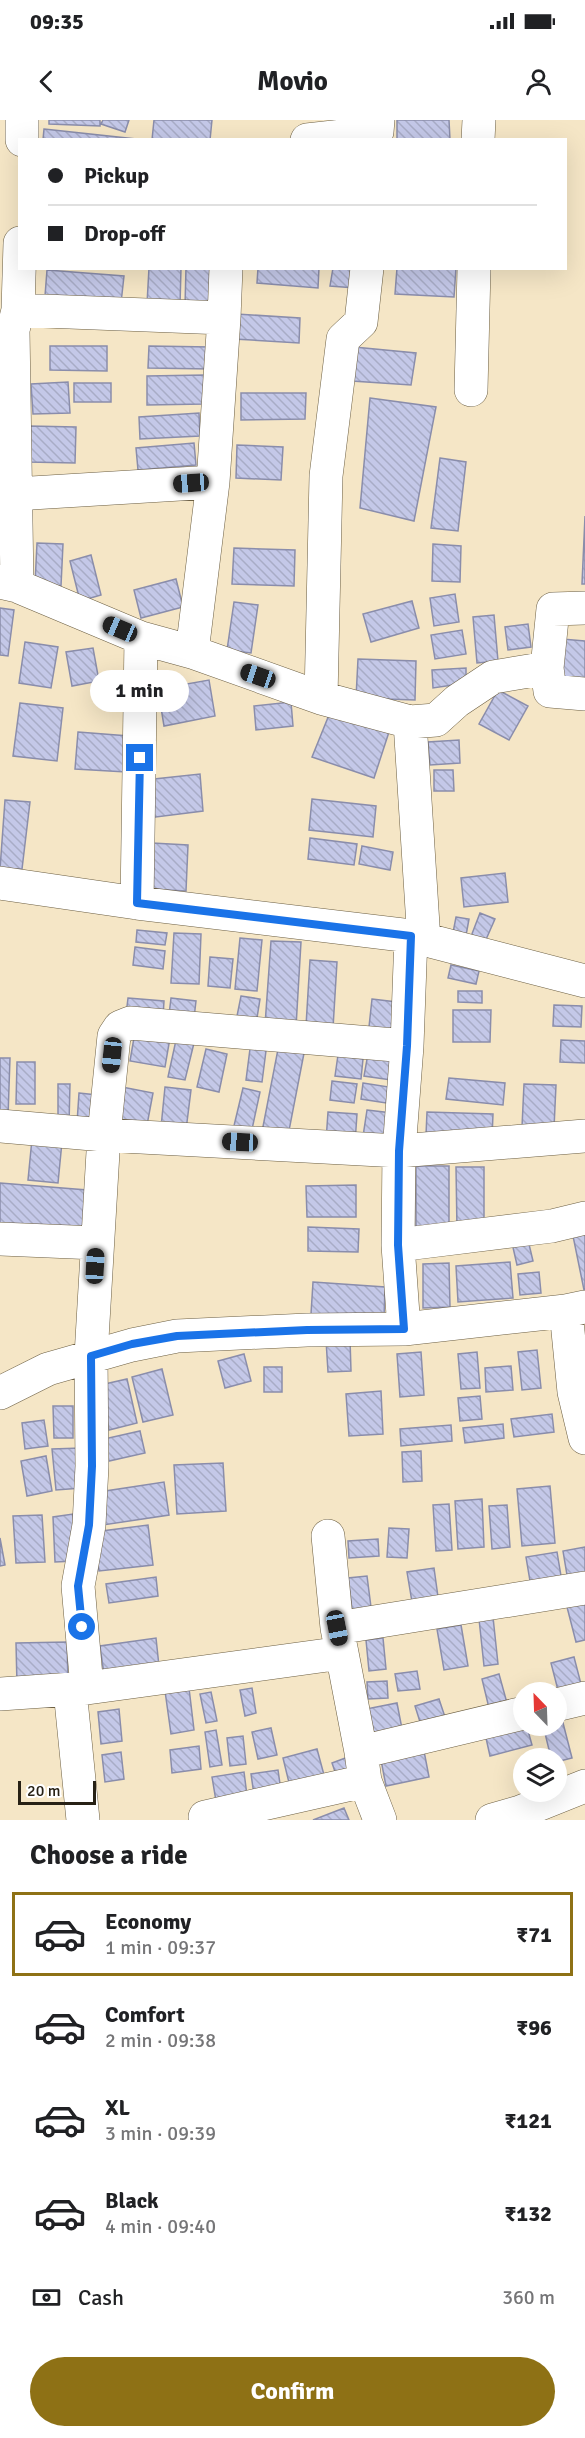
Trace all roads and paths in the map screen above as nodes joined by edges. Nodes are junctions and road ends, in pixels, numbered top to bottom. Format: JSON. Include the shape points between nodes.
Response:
{"nodes":[{"id":1,"x":22,"y":120,"type":"edge"},
{"id":2,"x":479,"y":120,"type":"edge"},
{"id":3,"x":377,"y":131,"type":"edge"},
{"id":4,"x":22,"y":138,"type":"edge"},
{"id":5,"x":323,"y":138,"type":"edge"},
{"id":6,"x":477,"y":138,"type":"edge"},
{"id":7,"x":18,"y":259,"type":"edge"},
{"id":8,"x":225,"y":270,"type":"edge"},
{"id":9,"x":367,"y":270,"type":"edge"},
{"id":10,"x":474,"y":270,"type":"edge"},
{"id":11,"x":224,"y":318,"type":"junction"},
{"id":12,"x":10,"y":323,"type":"edge"},
{"id":13,"x":471,"y":390,"type":"dead end"},
{"id":14,"x":213,"y":482,"type":"junction"},
{"id":15,"x":15,"y":494,"type":"junction"},
{"id":16,"x":9,"y":584,"type":"edge"},
{"id":17,"x":585,"y":608,"type":"edge"},
{"id":18,"x":141,"y":638,"type":"junction"},
{"id":19,"x":192,"y":652,"type":"junction"},
{"id":20,"x":547,"y":668,"type":"junction"},
{"id":21,"x":585,"y":694,"type":"edge"},
{"id":22,"x":321,"y":698,"type":"junction"},
{"id":23,"x":410,"y":722,"type":"junction"},
{"id":24,"x":0,"y":883,"type":"edge"},
{"id":25,"x":137,"y":903,"type":"junction"},
{"id":26,"x":417,"y":939,"type":"junction"},
{"id":27,"x":585,"y":981,"type":"edge"},
{"id":28,"x":407,"y":1046,"type":"junction"},
{"id":29,"x":0,"y":1126,"type":"edge"},
{"id":30,"x":104,"y":1135,"type":"junction"},
{"id":31,"x":585,"y":1136,"type":"edge"},
{"id":32,"x":399,"y":1151,"type":"junction"},
{"id":33,"x":585,"y":1218,"type":"edge"},
{"id":34,"x":0,"y":1239,"type":"edge"},
{"id":35,"x":97,"y":1243,"type":"junction"},
{"id":36,"x":398,"y":1245,"type":"junction"},
{"id":37,"x":576,"y":1309,"type":"edge"},
{"id":38,"x":404,"y":1329,"type":"junction"},
{"id":39,"x":91,"y":1356,"type":"junction"},
{"id":40,"x":579,"y":1390,"type":"edge"},
{"id":41,"x":0,"y":1393,"type":"edge"},
{"id":42,"x":585,"y":1438,"type":"edge"},
{"id":43,"x":328,"y":1536,"type":"dead end"},
{"id":44,"x":585,"y":1588,"type":"edge"},
{"id":45,"x":340,"y":1640,"type":"junction"},
{"id":46,"x":79,"y":1689,"type":"junction"},
{"id":47,"x":0,"y":1694,"type":"edge"},
{"id":48,"x":585,"y":1698,"type":"edge"},
{"id":49,"x":567,"y":1702,"type":"edge"},
{"id":50,"x":513,"y":1717,"type":"edge"},
{"id":51,"x":363,"y":1767,"type":"junction"},
{"id":52,"x":585,"y":1786,"type":"edge"},
{"id":53,"x":206,"y":1816,"type":"dead end"},
{"id":54,"x":83,"y":1820,"type":"edge"},
{"id":55,"x":380,"y":1820,"type":"edge"},
{"id":56,"x":492,"y":1820,"type":"edge"}],
"edges":[{"from":1,"to":4,"type":"street"},
{"from":2,"to":6,"type":"street"},
{"from":3,"to":5,"type":"street"},
{"from":7,"to":12,"type":"street"},
{"from":8,"to":11,"type":"street"},
{"from":9,"to":22,"type":"street","via":[[361,322],[343,339],[326,476]]},
{"from":10,"to":13,"type":"street"},
{"from":11,"to":12,"type":"street"},
{"from":11,"to":14,"type":"street"},
{"from":12,"to":15,"type":"street"},
{"from":14,"to":15,"type":"street"},
{"from":14,"to":19,"type":"street"},
{"from":15,"to":16,"type":"street"},
{"from":16,"to":18,"type":"street"},
{"from":17,"to":20,"type":"street","via":[[553,609]]},
{"from":18,"to":19,"type":"street"},
{"from":18,"to":25,"type":"street"},
{"from":19,"to":22,"type":"street"},
{"from":20,"to":21,"type":"street","via":[[550,692]]},
{"from":20,"to":23,"type":"street","via":[[493,677],[436,720]]},
{"from":22,"to":23,"type":"street"},
{"from":23,"to":26,"type":"street"},
{"from":24,"to":25,"type":"street"},
{"from":25,"to":26,"type":"street"},
{"from":26,"to":27,"type":"street"},
{"from":26,"to":28,"type":"street"},
{"from":28,"to":30,"type":"street","via":[[130,1023],[120,1027],[114,1036]]},
{"from":28,"to":32,"type":"street"},
{"from":29,"to":30,"type":"street"},
{"from":30,"to":32,"type":"street"},
{"from":30,"to":35,"type":"street"},
{"from":31,"to":32,"type":"street"},
{"from":32,"to":36,"type":"street"},
{"from":33,"to":36,"type":"street","via":[[552,1226]]},
{"from":34,"to":35,"type":"street"},
{"from":35,"to":39,"type":"street"},
{"from":36,"to":38,"type":"street"},
{"from":37,"to":38,"type":"street"},
{"from":37,"to":40,"type":"street"},
{"from":38,"to":39,"type":"street","via":[[177,1336]]},
{"from":39,"to":41,"type":"street","via":[[48,1369]]},
{"from":39,"to":46,"type":"street","via":[[92,1466],[89,1525],[78,1586]]},
{"from":40,"to":42,"type":"street"},
{"from":43,"to":45,"type":"street"},
{"from":44,"to":45,"type":"street"},
{"from":45,"to":46,"type":"street"},
{"from":45,"to":51,"type":"street"},
{"from":46,"to":47,"type":"street"},
{"from":46,"to":54,"type":"street"},
{"from":48,"to":49,"type":"street"},
{"from":50,"to":51,"type":"street"},
{"from":51,"to":53,"type":"street"},
{"from":51,"to":55,"type":"street"},
{"from":52,"to":56,"type":"street"}]}
